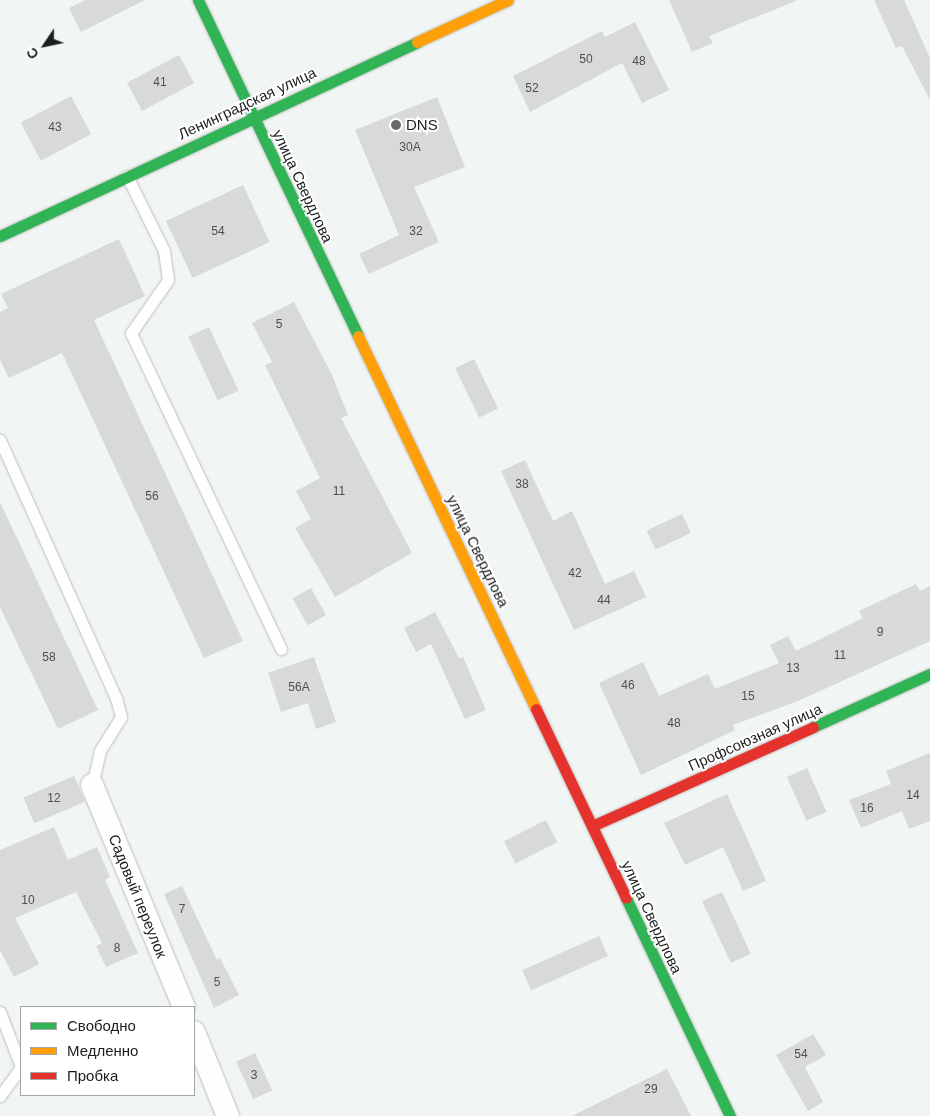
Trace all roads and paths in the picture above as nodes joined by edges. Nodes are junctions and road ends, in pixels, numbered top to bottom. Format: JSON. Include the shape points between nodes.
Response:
{"nodes":[{"id":1,"x":198,"y":0,"type":"edge"},
{"id":2,"x":508,"y":0,"type":"edge"},
{"id":3,"x":253,"y":116,"type":"junction"},
{"id":4,"x":127,"y":176,"type":"junction"},
{"id":5,"x":0,"y":236,"type":"edge"},
{"id":6,"x":0,"y":440,"type":"edge"},
{"id":7,"x":282,"y":649,"type":"dead end"},
{"id":8,"x":930,"y":674,"type":"edge"},
{"id":9,"x":92,"y":785,"type":"joint"},
{"id":10,"x":592,"y":826,"type":"junction"},
{"id":11,"x":184,"y":1006,"type":"edge"},
{"id":12,"x":0,"y":1012,"type":"edge"},
{"id":13,"x":195,"y":1034,"type":"edge"},
{"id":14,"x":20,"y":1064,"type":"edge"},
{"id":15,"x":20,"y":1068,"type":"edge"},
{"id":16,"x":0,"y":1096,"type":"edge"},
{"id":17,"x":228,"y":1116,"type":"edge"},
{"id":18,"x":730,"y":1116,"type":"edge"}],
"edges":[{"from":1,"to":3,"type":"street","name":"улица Свердлова"},
{"from":2,"to":3,"type":"street","name":"Ленинградская улица"},
{"from":3,"to":4,"type":"street","name":"Ленинградская улица"},
{"from":3,"to":10,"type":"street","name":"улица Свердлова"},
{"from":4,"to":5,"type":"street","name":"Ленинградская улица"},
{"from":4,"to":7,"type":"lane","via":[[164,250],[168,280],[131,333]]},
{"from":6,"to":9,"type":"lane","via":[[116,698],[120,717],[100,751]]},
{"from":8,"to":10,"type":"street","name":"Профсоюзная улица"},
{"from":9,"to":11,"type":"street","name":"Садовый переулок"},
{"from":10,"to":18,"type":"street","name":"улица Свердлова"},
{"from":12,"to":14,"type":"lane"},
{"from":13,"to":17,"type":"street"},
{"from":15,"to":16,"type":"lane"}]}
